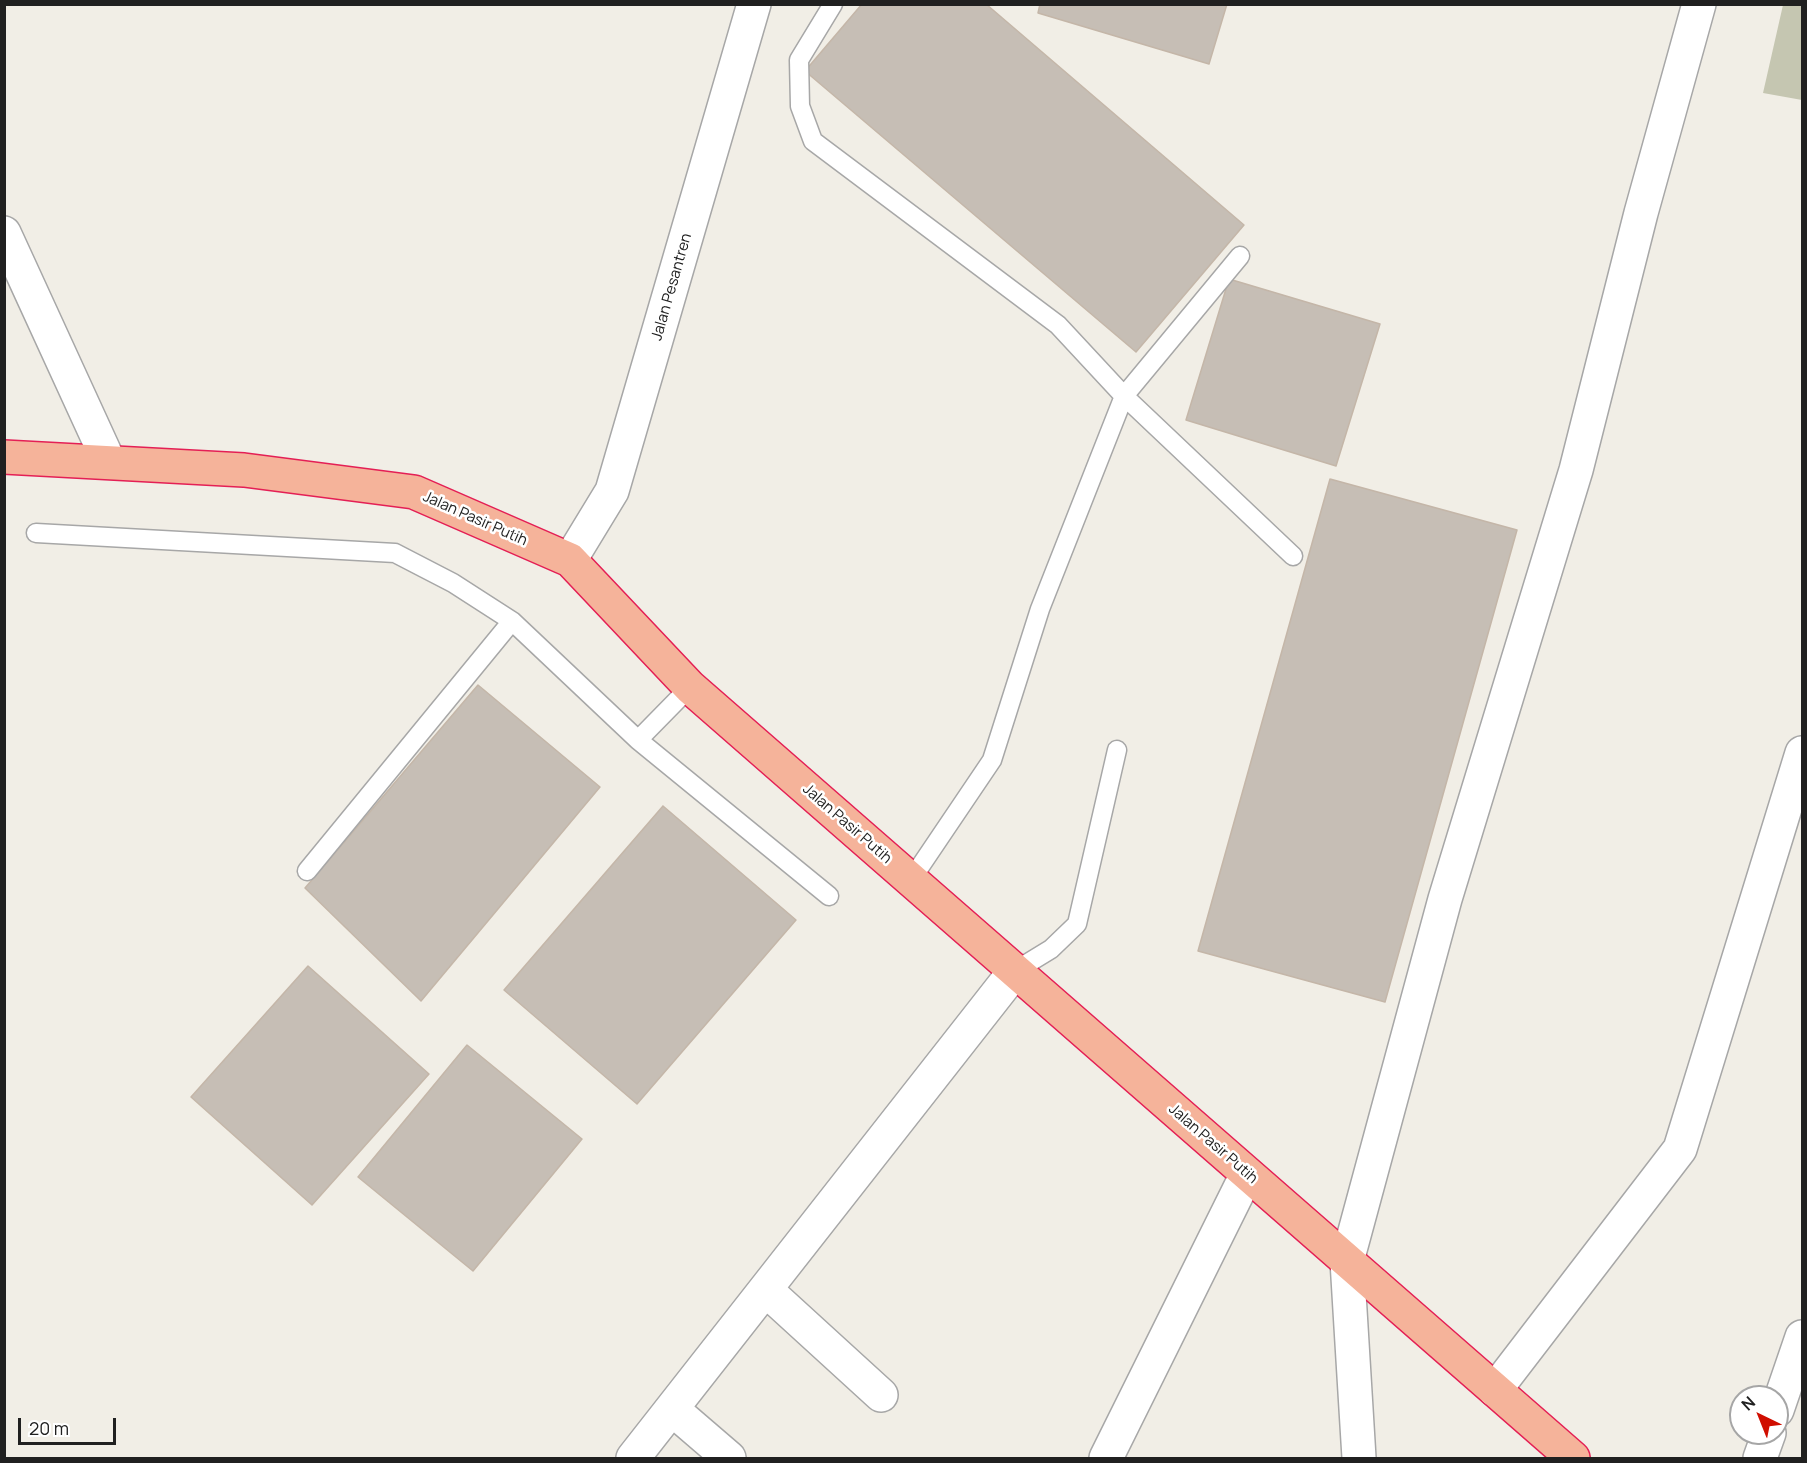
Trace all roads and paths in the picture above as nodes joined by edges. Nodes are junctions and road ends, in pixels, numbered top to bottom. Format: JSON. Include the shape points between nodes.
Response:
{"nodes":[{"id":1,"x":754,"y":4,"type":"edge"},
{"id":2,"x":832,"y":4,"type":"edge"},
{"id":3,"x":1699,"y":4,"type":"edge"},
{"id":4,"x":4,"y":233,"type":"edge"},
{"id":5,"x":1240,"y":256,"type":"dead end"},
{"id":6,"x":1124,"y":396,"type":"junction"},
{"id":7,"x":4,"y":457,"type":"edge"},
{"id":8,"x":110,"y":462,"type":"junction"},
{"id":9,"x":36,"y":533,"type":"dead end"},
{"id":10,"x":1293,"y":556,"type":"dead end"},
{"id":11,"x":570,"y":560,"type":"junction"},
{"id":12,"x":512,"y":621,"type":"junction"},
{"id":13,"x":690,"y":687,"type":"junction"},
{"id":14,"x":638,"y":740,"type":"junction"},
{"id":15,"x":1117,"y":750,"type":"dead end"},
{"id":16,"x":1803,"y":753,"type":"edge"},
{"id":17,"x":307,"y":871,"type":"dead end"},
{"id":18,"x":911,"y":880,"type":"junction"},
{"id":19,"x":829,"y":896,"type":"dead end"},
{"id":20,"x":1015,"y":971,"type":"junction"},
{"id":21,"x":1247,"y":1174,"type":"junction"},
{"id":22,"x":1347,"y":1261,"type":"junction"},
{"id":23,"x":766,"y":1290,"type":"junction"},
{"id":24,"x":1803,"y":1336,"type":"edge"},
{"id":25,"x":1786,"y":1385,"type":"edge"},
{"id":26,"x":1495,"y":1390,"type":"junction"},
{"id":27,"x":881,"y":1395,"type":"dead end"},
{"id":28,"x":672,"y":1409,"type":"junction"},
{"id":29,"x":633,"y":1458,"type":"edge"},
{"id":30,"x":729,"y":1458,"type":"edge"},
{"id":31,"x":1106,"y":1458,"type":"edge"},
{"id":32,"x":1359,"y":1458,"type":"edge"},
{"id":33,"x":1573,"y":1458,"type":"edge"}],
"edges":[{"from":1,"to":11,"type":"street","name":"Jalan Pesantren","via":[[612,491]]},
{"from":2,"to":6,"type":"lane","via":[[800,60],[800,106],[813,141],[1058,325]]},
{"from":3,"to":22,"type":"street","via":[[1576,470],[1445,899]]},
{"from":4,"to":8,"type":"street"},
{"from":5,"to":6,"type":"lane"},
{"from":6,"to":10,"type":"lane"},
{"from":6,"to":18,"type":"lane","via":[[1040,609],[992,760]]},
{"from":7,"to":8,"type":"highway","name":"Jalan Pasir Putih"},
{"from":8,"to":11,"type":"highway","name":"Jalan Pasir Putih","via":[[244,470],[414,492]]},
{"from":9,"to":12,"type":"lane","via":[[395,553],[453,583]]},
{"from":11,"to":13,"type":"highway","name":"Jalan Pasir Putih"},
{"from":12,"to":14,"type":"lane"},
{"from":12,"to":17,"type":"lane"},
{"from":13,"to":14,"type":"lane"},
{"from":13,"to":18,"type":"highway","name":"Jalan Pasir Putih"},
{"from":14,"to":19,"type":"lane"},
{"from":15,"to":20,"type":"lane","via":[[1077,924],[1051,950]]},
{"from":16,"to":26,"type":"street","via":[[1680,1149]]},
{"from":18,"to":20,"type":"highway","name":"Jalan Pasir Putih"},
{"from":20,"to":21,"type":"highway","name":"Jalan Pasir Putih"},
{"from":20,"to":23,"type":"street"},
{"from":21,"to":22,"type":"highway","name":"Jalan Pasir Putih"},
{"from":21,"to":31,"type":"street"},
{"from":22,"to":26,"type":"highway","name":"Jalan Pasir Putih"},
{"from":22,"to":32,"type":"street"},
{"from":23,"to":27,"type":"street"},
{"from":23,"to":28,"type":"street"},
{"from":24,"to":25,"type":"street"},
{"from":26,"to":33,"type":"highway","name":"Jalan Pasir Putih"},
{"from":28,"to":29,"type":"street"},
{"from":28,"to":30,"type":"street"}]}
